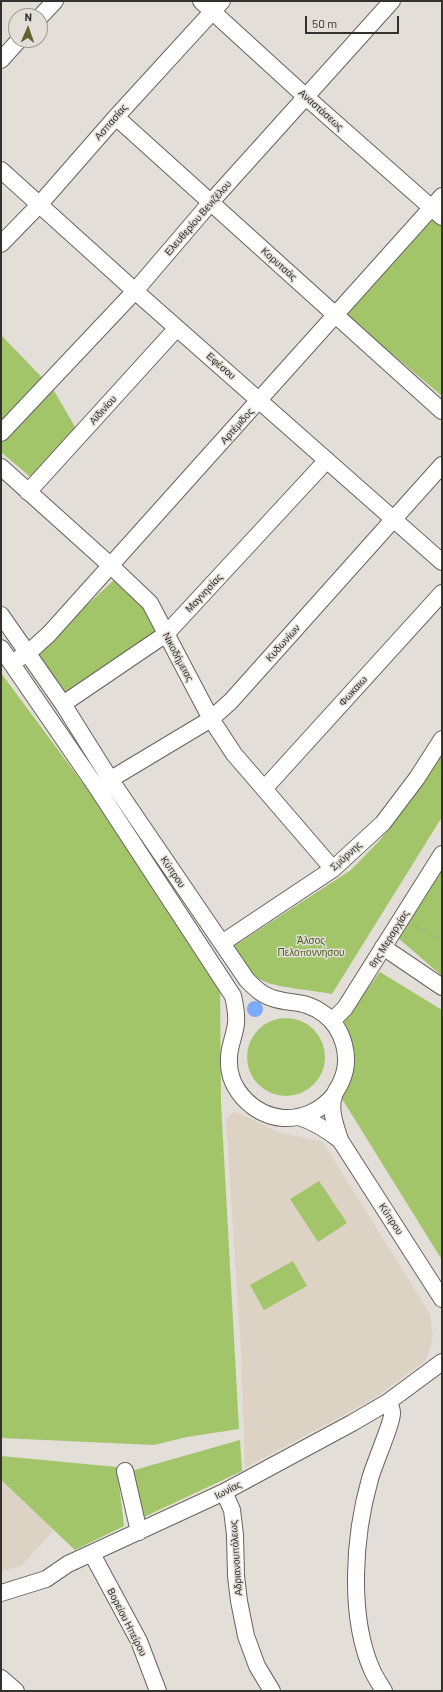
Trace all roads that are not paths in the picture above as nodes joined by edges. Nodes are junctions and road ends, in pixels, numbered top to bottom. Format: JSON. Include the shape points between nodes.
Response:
{"nodes":[{"id":1,"x":55,"y":1,"type":"edge"},
{"id":2,"x":392,"y":1,"type":"edge"},
{"id":3,"x":212,"y":4,"type":"edge"},
{"id":4,"x":48,"y":8,"type":"edge"},
{"id":5,"x":12,"y":48,"type":"edge"},
{"id":6,"x":1,"y":60,"type":"edge"},
{"id":7,"x":306,"y":97,"type":"junction"},
{"id":8,"x":116,"y":117,"type":"junction"},
{"id":9,"x":1,"y":170,"type":"edge"},
{"id":10,"x":211,"y":202,"type":"junction"},
{"id":11,"x":39,"y":205,"type":"junction"},
{"id":12,"x":438,"y":207,"type":"edge"},
{"id":13,"x":1,"y":244,"type":"edge"},
{"id":14,"x":135,"y":291,"type":"junction"},
{"id":15,"x":336,"y":315,"type":"junction"},
{"id":16,"x":177,"y":328,"type":"junction"},
{"id":17,"x":260,"y":400,"type":"junction"},
{"id":18,"x":442,"y":411,"type":"edge"},
{"id":19,"x":1,"y":433,"type":"edge"},
{"id":20,"x":327,"y":460,"type":"junction"},
{"id":21,"x":442,"y":465,"type":"edge"},
{"id":22,"x":1,"y":467,"type":"edge"},
{"id":23,"x":28,"y":492,"type":"junction"},
{"id":24,"x":393,"y":518,"type":"junction"},
{"id":25,"x":442,"y":562,"type":"edge"},
{"id":26,"x":110,"y":565,"type":"junction"},
{"id":27,"x":442,"y":593,"type":"edge"},
{"id":28,"x":1,"y":615,"type":"edge"},
{"id":29,"x":166,"y":634,"type":"junction"},
{"id":30,"x":1,"y":648,"type":"edge"},
{"id":31,"x":28,"y":652,"type":"junction"},
{"id":32,"x":11,"y":663,"type":"junction"},
{"id":33,"x":63,"y":704,"type":"junction"},
{"id":34,"x":211,"y":719,"type":"junction"},
{"id":35,"x":442,"y":739,"type":"edge"},
{"id":36,"x":110,"y":779,"type":"junction"},
{"id":37,"x":97,"y":788,"type":"junction"},
{"id":38,"x":264,"y":789,"type":"junction"},
{"id":39,"x":442,"y":854,"type":"edge"},
{"id":40,"x":333,"y":869,"type":"junction"},
{"id":41,"x":222,"y":943,"type":"junction"},
{"id":42,"x":383,"y":947,"type":"junction"},
{"id":43,"x":442,"y":987,"type":"edge"},
{"id":44,"x":332,"y":1021,"type":"junction"},
{"id":45,"x":334,"y":1095,"type":"junction"},
{"id":46,"x":299,"y":1117,"type":"junction"},
{"id":47,"x":340,"y":1140,"type":"junction"},
{"id":48,"x":442,"y":1298,"type":"edge"},
{"id":49,"x":442,"y":1362,"type":"edge"},
{"id":50,"x":388,"y":1402,"type":"junction"},
{"id":51,"x":125,"y":1471,"type":"dead end"},
{"id":52,"x":224,"y":1492,"type":"junction"},
{"id":53,"x":139,"y":1532,"type":"junction"},
{"id":54,"x":92,"y":1554,"type":"junction"},
{"id":55,"x":1,"y":1593,"type":"edge"},
{"id":56,"x":1,"y":1678,"type":"edge"},
{"id":57,"x":16,"y":1691,"type":"edge"},
{"id":58,"x":158,"y":1691,"type":"edge"},
{"id":59,"x":272,"y":1691,"type":"edge"},
{"id":60,"x":384,"y":1691,"type":"edge"}],
"edges":[{"from":1,"to":4,"type":"street"},
{"from":2,"to":7,"type":"street","name":"Ελευθερίου Βενιζέλου"},
{"from":3,"to":7,"type":"street","name":"Αναστάσεως"},
{"from":3,"to":8,"type":"street","name":"Ασπασίας"},
{"from":5,"to":6,"type":"street"},
{"from":7,"to":10,"type":"street","name":"Ελευθερίου Βενιζέλου"},
{"from":7,"to":12,"type":"street","name":"Αναστάσεως"},
{"from":8,"to":10,"type":"street","name":"Κορυτσάς"},
{"from":8,"to":11,"type":"street","name":"Ασπασίας"},
{"from":9,"to":11,"type":"street","name":"Εφέσου"},
{"from":10,"to":14,"type":"street","name":"Ελευθερίου Βενιζέλου"},
{"from":10,"to":15,"type":"street","name":"Κορυτσάς"},
{"from":11,"to":13,"type":"street","name":"Ασπασίας"},
{"from":11,"to":14,"type":"street","name":"Εφέσου"},
{"from":12,"to":15,"type":"street","name":"Αρτέμιδος"},
{"from":14,"to":16,"type":"street","name":"Εφέσου"},
{"from":14,"to":19,"type":"street","name":"Ελευθερίου Βενιζέλου"},
{"from":15,"to":17,"type":"street","name":"Αρτέμιδος"},
{"from":15,"to":18,"type":"street","name":"Κορυτσάς"},
{"from":16,"to":17,"type":"street","name":"Εφέσου"},
{"from":16,"to":23,"type":"street","name":"Αϊδινίου"},
{"from":17,"to":20,"type":"street","name":"Εφέσου"},
{"from":17,"to":26,"type":"street","name":"Αρτέμιδος"},
{"from":20,"to":24,"type":"street","name":"Εφέσου"},
{"from":20,"to":29,"type":"street","name":"Μαγνησίας"},
{"from":21,"to":24,"type":"street","name":"Κυδωνίων"},
{"from":22,"to":23,"type":"street","name":"Νικοδήμειας"},
{"from":23,"to":26,"type":"street","name":"Νικοδήμειας"},
{"from":24,"to":25,"type":"street","name":"Εφέσου"},
{"from":24,"to":34,"type":"street","name":"Κυδωνίων","via":[[231,702]]},
{"from":26,"to":29,"type":"street","name":"Νικοδήμειας","via":[[150,603]]},
{"from":26,"to":31,"type":"street","name":"Αρτέμιδος","via":[[49,634]]},
{"from":27,"to":38,"type":"street","name":"Φωκαιω"},
{"from":28,"to":31,"type":"street","name":"Κύπρου"},
{"from":29,"to":33,"type":"street","name":"Μαγνησίας"},
{"from":29,"to":34,"type":"street","name":"Νικοδήμειας"},
{"from":30,"to":32,"type":"street","name":"Κύπρου"},
{"from":31,"to":32,"type":"street","name":"Αρτέμιδος"},
{"from":31,"to":33,"type":"street","name":"Κύπρου"},
{"from":32,"to":37,"type":"street","name":"Κύπρου"},
{"from":33,"to":36,"type":"street","name":"Κύπρου"},
{"from":34,"to":36,"type":"street","name":"Κυδωνίων"},
{"from":34,"to":38,"type":"street","name":"Νικοδήμειας","via":[[234,754]]},
{"from":35,"to":40,"type":"street","name":"Σμύρνης","via":[[417,778],[383,822]]},
{"from":36,"to":37,"type":"street","name":"Κυδωνίων"},
{"from":36,"to":41,"type":"street","name":"Κύπρου"},
{"from":37,"to":46,"type":"street","name":"Κύπρου","via":[[233,996],[236,1023],[229,1060],[230,1072],[239,1093],[246,1102],[266,1114]]},
{"from":38,"to":40,"type":"street","name":"Νικοδήμειας"},
{"from":39,"to":42,"type":"street","name":"8ης Μεραρχίας"},
{"from":40,"to":41,"type":"street","name":"Σμύρνης"},
{"from":41,"to":44,"type":"street","name":"Κύπρου","via":[[248,980],[264,995],[273,999],[306,1004],[316,1008]]},
{"from":42,"to":43,"type":"street"},
{"from":42,"to":44,"type":"street","name":"8ης Μεραρχίας","via":[[345,1008]]},
{"from":44,"to":45,"type":"street","name":"Κύπρου","via":[[343,1041],[346,1062],[341,1083]]},
{"from":45,"to":46,"type":"street","name":"Κύπρου","via":[[321,1107]]},
{"from":45,"to":47,"type":"street","name":"Κύπρου","via":[[334,1122]]},
{"from":46,"to":47,"type":"street","name":"Κύπρου","via":[[313,1122]]},
{"from":47,"to":48,"type":"street","name":"Κύπρου"},
{"from":49,"to":50,"type":"street","name":"Ιωνίας"},
{"from":50,"to":52,"type":"street","name":"Ιωνίας"},
{"from":50,"to":60,"type":"street","via":[[393,1414],[370,1478],[361,1518],[357,1562],[357,1605],[362,1638],[372,1670]]},
{"from":51,"to":53,"type":"street"},
{"from":52,"to":53,"type":"street","name":"Ιωνίας"},
{"from":52,"to":59,"type":"street","name":"Αδριανουπόλεως","via":[[232,1510],[236,1582],[246,1636],[257,1666]]},
{"from":53,"to":54,"type":"street","name":"Ιωνίας"},
{"from":54,"to":55,"type":"street","name":"Ιωνίας","via":[[68,1564],[41,1581]]},
{"from":54,"to":58,"type":"street","name":"Βορείου Ηπείρου","via":[[139,1641]]},
{"from":56,"to":57,"type":"street"}]}
